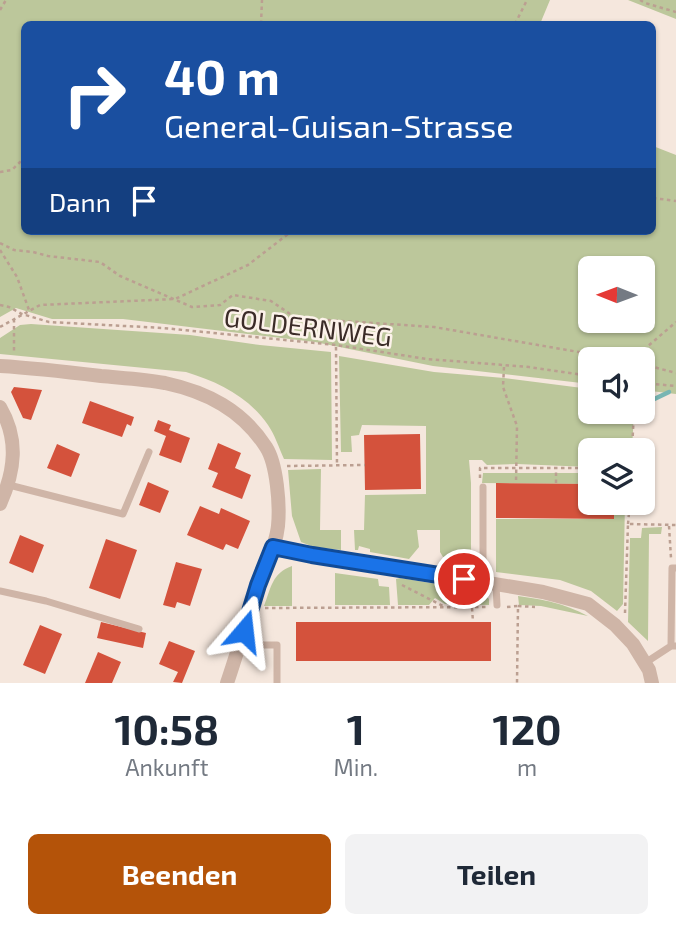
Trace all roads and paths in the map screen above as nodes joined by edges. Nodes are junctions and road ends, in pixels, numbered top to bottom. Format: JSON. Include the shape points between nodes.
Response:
{"nodes":[{"id":1,"x":6,"y":0,"type":"edge"},
{"id":2,"x":262,"y":0,"type":"edge"},
{"id":3,"x":527,"y":0,"type":"edge"},
{"id":4,"x":640,"y":0,"type":"edge"},
{"id":5,"x":0,"y":10,"type":"edge"},
{"id":6,"x":676,"y":12,"type":"edge"},
{"id":7,"x":261,"y":21,"type":"edge"},
{"id":8,"x":517,"y":21,"type":"edge"},
{"id":9,"x":21,"y":161,"type":"edge"},
{"id":10,"x":0,"y":172,"type":"edge"},
{"id":11,"x":656,"y":198,"type":"edge"},
{"id":12,"x":675,"y":201,"type":"edge"},
{"id":13,"x":287,"y":235,"type":"edge"},
{"id":14,"x":0,"y":243,"type":"edge"},
{"id":15,"x":0,"y":250,"type":"edge"},
{"id":16,"x":175,"y":299,"type":"junction"},
{"id":17,"x":0,"y":305,"type":"edge"},
{"id":18,"x":29,"y":310,"type":"junction"},
{"id":19,"x":22,"y":314,"type":"junction"},
{"id":20,"x":14,"y":319,"type":"junction"},
{"id":21,"x":676,"y":321,"type":"edge"},
{"id":22,"x":0,"y":327,"type":"edge"},
{"id":23,"x":336,"y":345,"type":"junction"},
{"id":24,"x":647,"y":347,"type":"edge"},
{"id":25,"x":578,"y":352,"type":"edge"},
{"id":26,"x":504,"y":365,"type":"junction"},
{"id":27,"x":7,"y":366,"type":"edge"},
{"id":28,"x":655,"y":367,"type":"edge"},
{"id":29,"x":676,"y":373,"type":"edge"},
{"id":30,"x":578,"y":374,"type":"edge"},
{"id":31,"x":655,"y":384,"type":"edge"},
{"id":32,"x":676,"y":386,"type":"edge"},
{"id":33,"x":0,"y":407,"type":"edge"},
{"id":34,"x":149,"y":452,"type":"dead end"},
{"id":35,"x":365,"y":465,"type":"dead end"},
{"id":36,"x":337,"y":466,"type":"junction"},
{"id":37,"x":273,"y":467,"type":"junction"},
{"id":38,"x":517,"y":468,"type":"junction"},
{"id":39,"x":556,"y":468,"type":"junction"},
{"id":40,"x":578,"y":468,"type":"edge"},
{"id":41,"x":556,"y":483,"type":"dead end"},
{"id":42,"x":516,"y":484,"type":"dead end"},
{"id":43,"x":9,"y":485,"type":"junction"},
{"id":44,"x":484,"y":487,"type":"joint"},
{"id":45,"x":0,"y":504,"type":"edge"},
{"id":46,"x":629,"y":515,"type":"edge"},
{"id":47,"x":628,"y":524,"type":"junction"},
{"id":48,"x":668,"y":525,"type":"junction"},
{"id":49,"x":676,"y":525,"type":"edge"},
{"id":50,"x":273,"y":547,"type":"junction"},
{"id":51,"x":397,"y":568,"type":"junction"},
{"id":52,"x":674,"y":568,"type":"edge"},
{"id":53,"x":489,"y":583,"type":"junction"},
{"id":54,"x":0,"y":591,"type":"edge"},
{"id":55,"x":496,"y":606,"type":"joint"},
{"id":56,"x":252,"y":607,"type":"junction"},
{"id":57,"x":446,"y":607,"type":"junction"},
{"id":58,"x":506,"y":607,"type":"dead end"},
{"id":59,"x":472,"y":608,"type":"junction"},
{"id":60,"x":674,"y":610,"type":"edge"},
{"id":61,"x":473,"y":622,"type":"dead end"},
{"id":62,"x":615,"y":625,"type":"junction"},
{"id":63,"x":139,"y":629,"type":"dead end"},
{"id":64,"x":240,"y":645,"type":"junction"},
{"id":65,"x":673,"y":646,"type":"edge"},
{"id":66,"x":645,"y":663,"type":"junction"},
{"id":67,"x":227,"y":683,"type":"edge"},
{"id":68,"x":277,"y":683,"type":"edge"},
{"id":69,"x":517,"y":683,"type":"edge"},
{"id":70,"x":652,"y":683,"type":"edge"}],
"edges":[{"from":1,"to":5,"type":"path"},
{"from":2,"to":7,"type":"path"},
{"from":3,"to":8,"type":"path"},
{"from":4,"to":6,"type":"path"},
{"from":9,"to":10,"type":"path","via":[[12,170]]},
{"from":11,"to":12,"type":"path"},
{"from":13,"to":16,"type":"path","via":[[248,265]]},
{"from":14,"to":16,"type":"path","via":[[14,250],[100,262],[120,276]]},
{"from":15,"to":18,"type":"path","via":[[17,277]]},
{"from":16,"to":18,"type":"path","via":[[40,305]]},
{"from":16,"to":25,"type":"path","via":[[192,307],[220,305],[233,295],[271,301],[296,318],[434,327]]},
{"from":17,"to":19,"type":"path","name":"GOLDERNWEG"},
{"from":18,"to":19,"type":"path"},
{"from":19,"to":20,"type":"path"},
{"from":19,"to":23,"type":"path","name":"GOLDERNWEG","via":[[50,322]]},
{"from":20,"to":22,"type":"path"},
{"from":20,"to":27,"type":"path"},
{"from":21,"to":24,"type":"path"},
{"from":23,"to":26,"type":"path","name":"GOLDERNWEG"},
{"from":23,"to":36,"type":"path"},
{"from":26,"to":30,"type":"path","name":"GOLDERNWEG"},
{"from":26,"to":38,"type":"path","via":[[503,387],[517,426]]},
{"from":27,"to":37,"type":"street","via":[[165,383],[202,394],[240,415],[267,449]]},
{"from":28,"to":29,"type":"path"},
{"from":31,"to":32,"type":"path"},
{"from":33,"to":43,"type":"street","via":[[12,438]]},
{"from":34,"to":43,"type":"lane","via":[[123,514]]},
{"from":35,"to":36,"type":"path"},
{"from":36,"to":37,"type":"path"},
{"from":37,"to":50,"type":"street","via":[[278,527]]},
{"from":38,"to":39,"type":"path"},
{"from":38,"to":42,"type":"path"},
{"from":38,"to":44,"type":"path","via":[[480,468],[480,487]]},
{"from":39,"to":40,"type":"path"},
{"from":39,"to":41,"type":"path"},
{"from":43,"to":45,"type":"street"},
{"from":44,"to":53,"type":"lane"},
{"from":46,"to":47,"type":"path"},
{"from":47,"to":48,"type":"path"},
{"from":47,"to":62,"type":"path","via":[[625,614]]},
{"from":48,"to":49,"type":"path"},
{"from":48,"to":52,"type":"path"},
{"from":50,"to":51,"type":"street"},
{"from":50,"to":56,"type":"street"},
{"from":51,"to":53,"type":"street"},
{"from":51,"to":57,"type":"path","via":[[400,584]]},
{"from":52,"to":60,"type":"lane"},
{"from":53,"to":55,"type":"lane"},
{"from":53,"to":62,"type":"street","via":[[588,604]]},
{"from":54,"to":63,"type":"lane"},
{"from":55,"to":59,"type":"path"},
{"from":56,"to":57,"type":"path"},
{"from":56,"to":64,"type":"street"},
{"from":57,"to":59,"type":"path"},
{"from":58,"to":69,"type":"path","via":[[518,606]]},
{"from":59,"to":61,"type":"path"},
{"from":60,"to":65,"type":"lane"},
{"from":62,"to":66,"type":"street"},
{"from":64,"to":67,"type":"street"},
{"from":64,"to":68,"type":"lane","via":[[277,645]]},
{"from":65,"to":66,"type":"lane"},
{"from":66,"to":70,"type":"street"}]}
